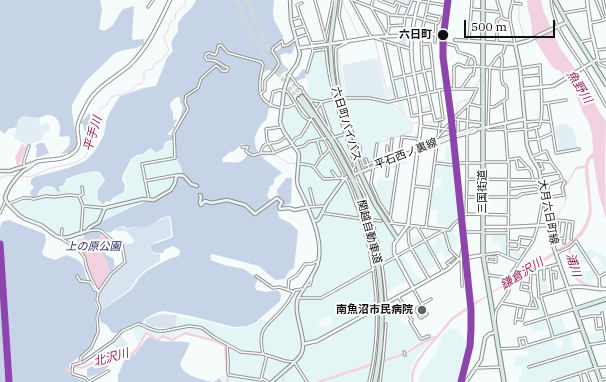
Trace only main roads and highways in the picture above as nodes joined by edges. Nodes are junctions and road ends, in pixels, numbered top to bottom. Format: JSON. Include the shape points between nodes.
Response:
{"nodes":[{"id":1,"x":290,"y":0,"type":"edge"},
{"id":2,"x":336,"y":0,"type":"edge"},
{"id":3,"x":484,"y":0,"type":"edge"},
{"id":4,"x":555,"y":0,"type":"edge"},
{"id":5,"x":567,"y":22,"type":"junction"},
{"id":6,"x":455,"y":40,"type":"dead end"},
{"id":7,"x":483,"y":42,"type":"junction"},
{"id":8,"x":515,"y":44,"type":"junction"},
{"id":9,"x":606,"y":84,"type":"edge"},
{"id":10,"x":300,"y":98,"type":"tunnel mouth"},
{"id":11,"x":483,"y":128,"type":"junction"},
{"id":12,"x":457,"y":134,"type":"road end"},
{"id":13,"x":450,"y":136,"type":"road end"},
{"id":14,"x":0,"y":171,"type":"edge"},
{"id":15,"x":360,"y":172,"type":"junction"},
{"id":16,"x":197,"y":186,"type":"tunnel mouth"},
{"id":17,"x":200,"y":195,"type":"tunnel mouth"},
{"id":18,"x":308,"y":206,"type":"junction"},
{"id":19,"x":314,"y":221,"type":"junction"},
{"id":20,"x":397,"y":238,"type":"road end"},
{"id":21,"x":606,"y":299,"type":"edge"},
{"id":22,"x":575,"y":308,"type":"junction"},
{"id":23,"x":496,"y":332,"type":"junction"},
{"id":24,"x":601,"y":381,"type":"edge"},
{"id":25,"x":272,"y":382,"type":"edge"},
{"id":26,"x":374,"y":382,"type":"edge"},
{"id":27,"x":466,"y":382,"type":"edge"},
{"id":28,"x":504,"y":382,"type":"edge"}],
"edges":[{"from":1,"to":18,"type":"main road","via":[[291,20],[300,54],[284,90],[280,119],[282,128],[299,156],[298,186]]},
{"from":2,"to":15,"type":"highway","name":"六日町バイパス","via":[[330,44],[332,71],[335,91]]},
{"from":3,"to":7,"type":"highway","name":"三国街道"},
{"from":4,"to":5,"type":"highway"},
{"from":5,"to":8,"type":"main road"},
{"from":5,"to":9,"type":"highway"},
{"from":6,"to":7,"type":"main road"},
{"from":7,"to":8,"type":"main road"},
{"from":7,"to":11,"type":"highway","name":"三国街道"},
{"from":8,"to":22,"type":"main road","name":"大月六日町線","via":[[520,68],[526,140],[540,169],[556,254]]},
{"from":10,"to":26,"type":"highway","name":"関越自動車道","bridge":true,"via":[[350,172],[367,224],[377,272],[380,321]]},
{"from":11,"to":12,"type":"main road"},
{"from":11,"to":23,"type":"highway","name":"三国街道","via":[[483,255]]},
{"from":13,"to":15,"type":"main road","name":"平石西ノ裏線"},
{"from":14,"to":16,"type":"main road","via":[[10,171],[36,162],[19,175],[8,191],[6,200],[24,219],[41,225],[61,238],[69,238],[87,231],[99,222],[105,208],[143,199],[154,200],[171,190],[177,175],[184,176],[191,184]]},
{"from":15,"to":19,"type":"main road","name":"平石西ノ裏線","via":[[344,178],[318,220]]},
{"from":15,"to":20,"type":"highway","name":"六日町バイパス","via":[[375,204]]},
{"from":17,"to":18,"type":"main road","via":[[201,205],[205,202],[227,200],[245,205],[255,214],[277,198],[282,202],[280,209],[295,210]]},
{"from":18,"to":19,"type":"main road"},
{"from":19,"to":25,"type":"main road","via":[[319,260],[296,304],[303,350],[300,356]]},
{"from":21,"to":22,"type":"highway"},
{"from":22,"to":24,"type":"highway"},
{"from":23,"to":27,"type":"main road","via":[[485,338],[482,356]]},
{"from":23,"to":28,"type":"highway","name":"三国街道"}]}
